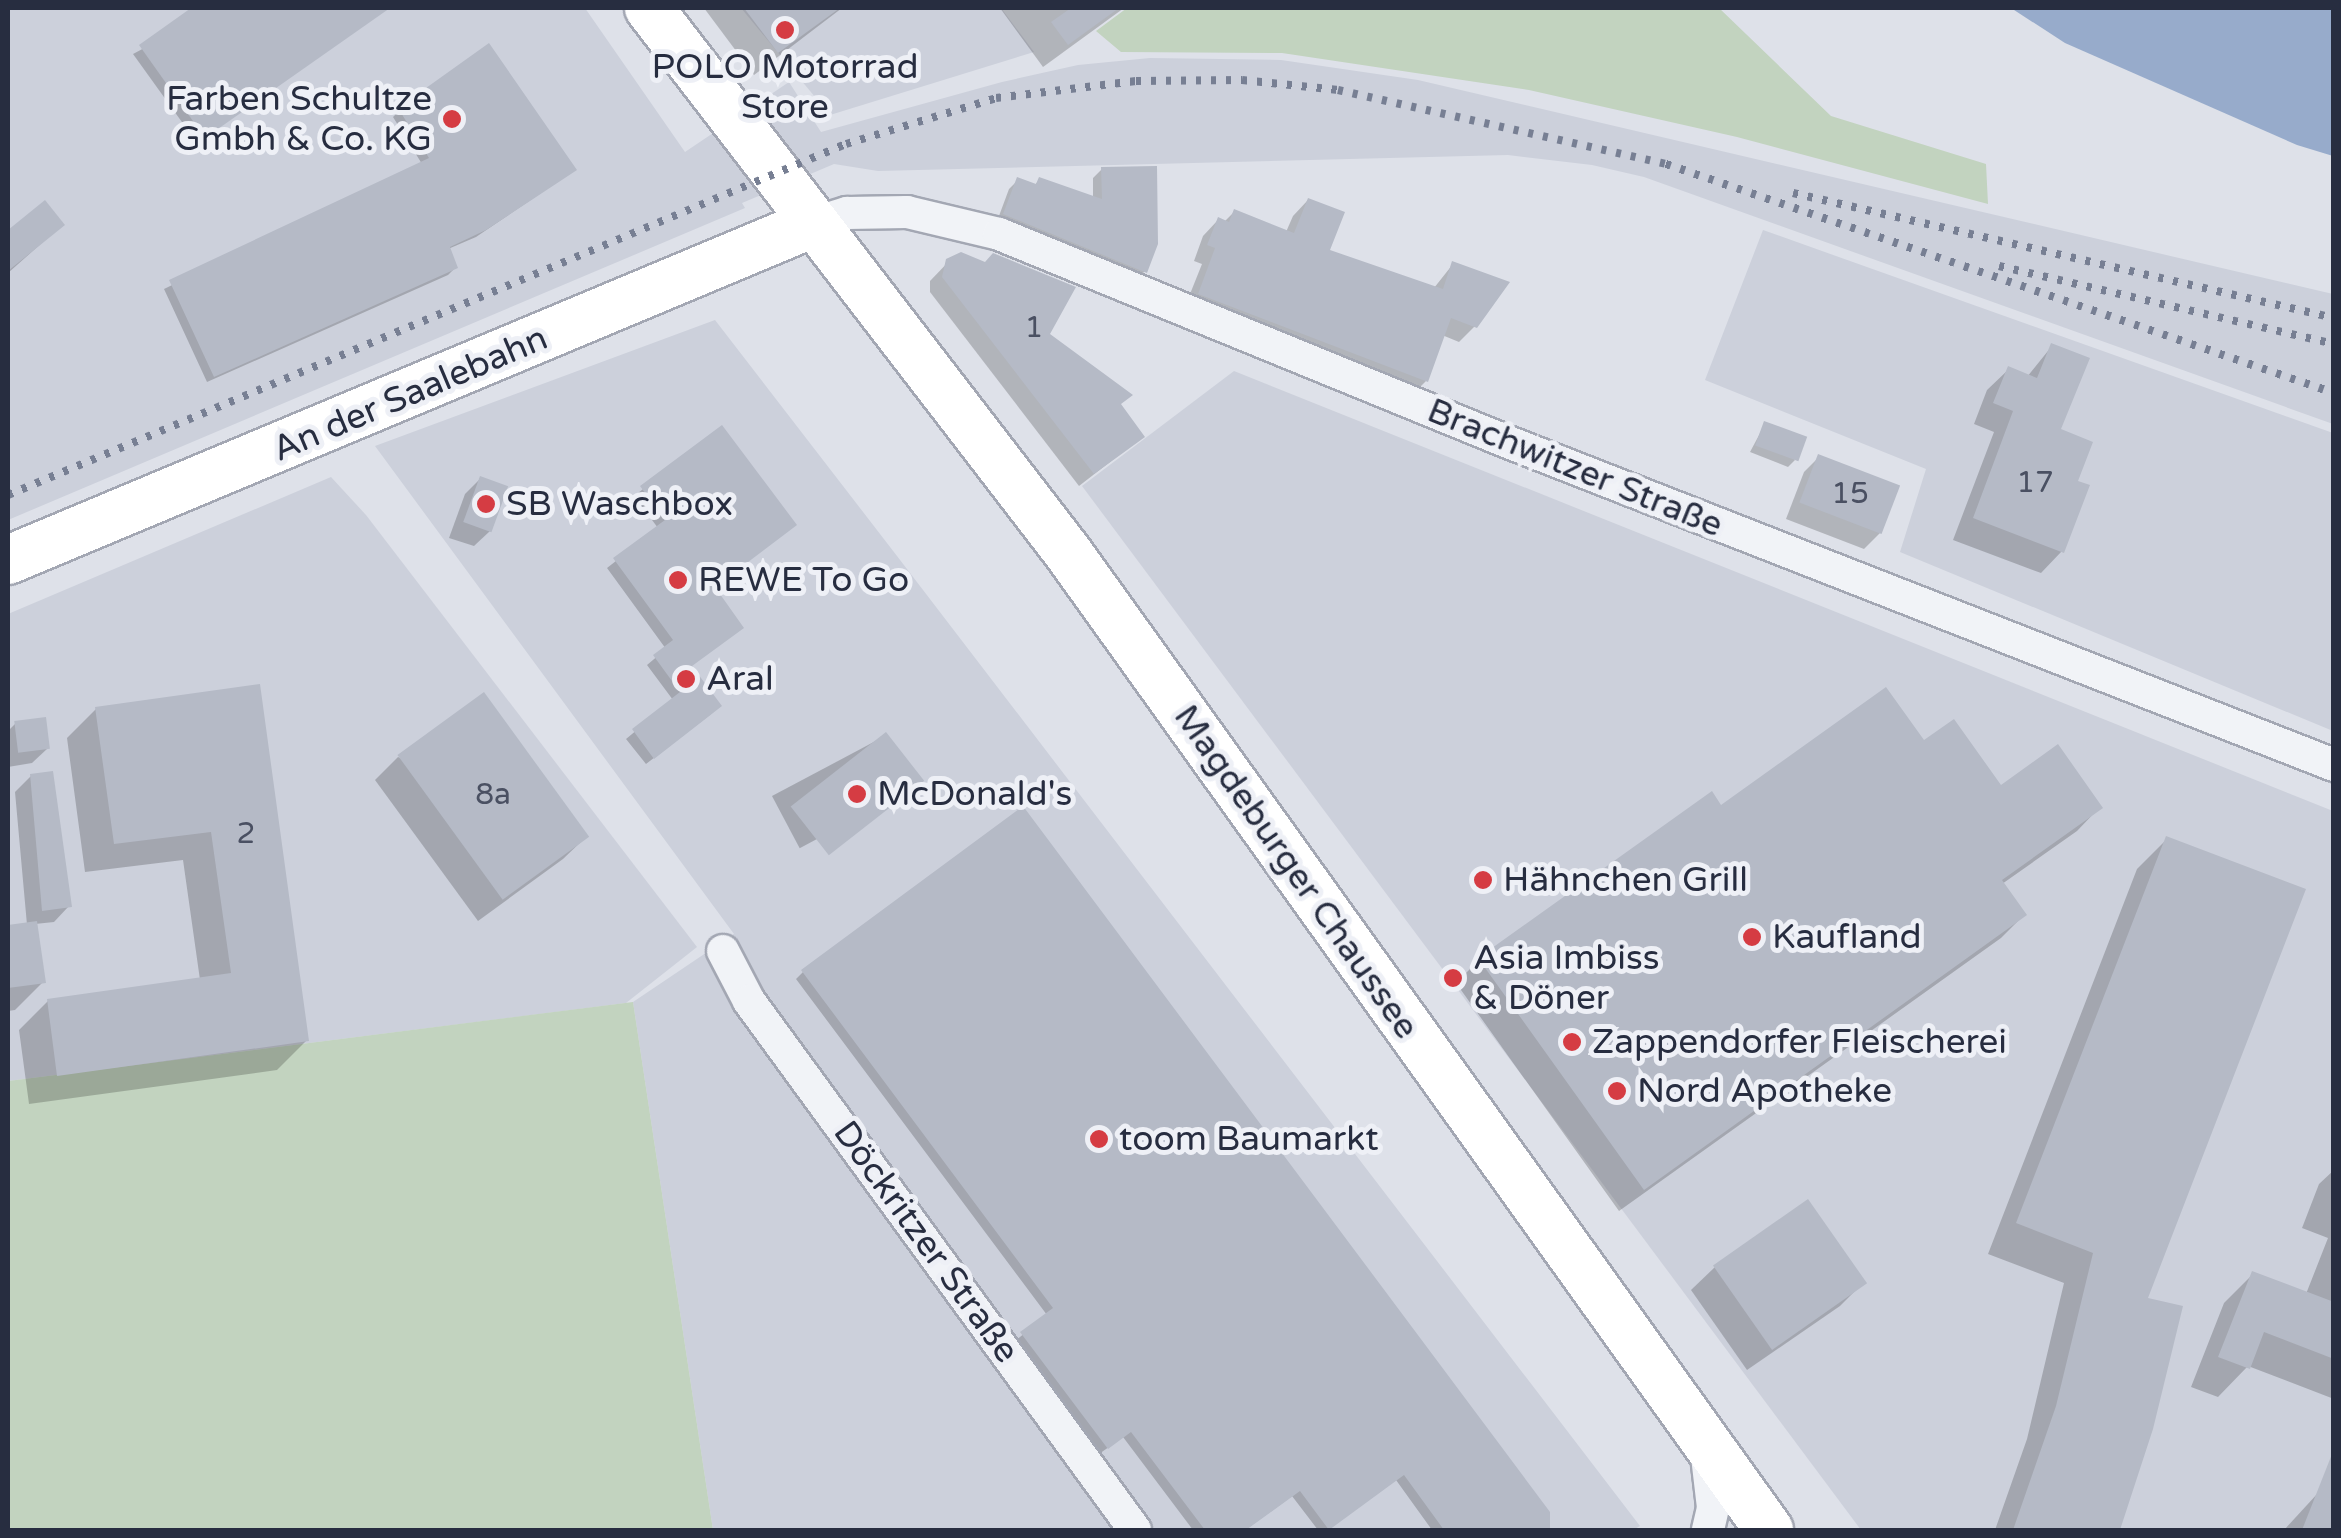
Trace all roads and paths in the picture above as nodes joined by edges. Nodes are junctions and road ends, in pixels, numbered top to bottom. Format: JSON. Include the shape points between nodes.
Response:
{"nodes":[{"id":1,"x":649,"y":8,"type":"edge"},
{"id":2,"x":811,"y":224,"type":"junction"},
{"id":3,"x":8,"y":560,"type":"edge"},
{"id":4,"x":2334,"y":764,"type":"edge"},
{"id":5,"x":723,"y":951,"type":"dead end"},
{"id":6,"x":1706,"y":1443,"type":"junction"},
{"id":7,"x":1135,"y":1530,"type":"edge"},
{"id":8,"x":1708,"y":1530,"type":"edge"},
{"id":9,"x":1769,"y":1530,"type":"edge"}],
"edges":[{"from":1,"to":2,"type":"main road","name":"Magdeburger Chaussee"},
{"from":2,"to":3,"type":"main road","name":"An der Saalebahn"},
{"from":2,"to":4,"type":"street","name":"Brachwitzer Straße","via":[[846,214],[906,212],[1000,234],[1508,442]]},
{"from":2,"to":6,"type":"main road","name":"Magdeburger Chaussee","via":[[1069,554]]},
{"from":5,"to":7,"type":"street","name":"Döckritzer Straße","via":[[749,1001]]},
{"from":6,"to":8,"type":"street","via":[[1713,1508]]},
{"from":6,"to":9,"type":"main road","name":"Magdeburger Chaussee"}]}
